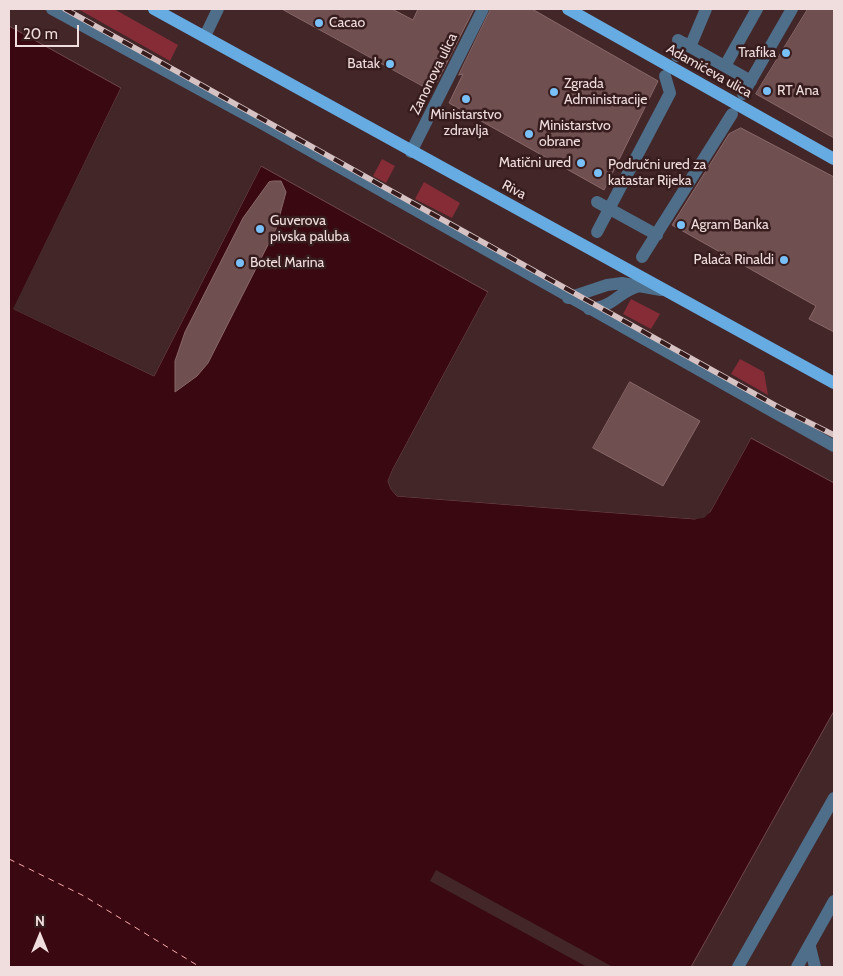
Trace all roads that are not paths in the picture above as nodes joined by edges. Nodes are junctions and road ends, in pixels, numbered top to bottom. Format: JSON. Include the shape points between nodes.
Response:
{"nodes":[{"id":1,"x":52,"y":9,"type":"edge"},
{"id":2,"x":154,"y":9,"type":"edge"},
{"id":3,"x":218,"y":9,"type":"edge"},
{"id":4,"x":483,"y":9,"type":"edge"},
{"id":5,"x":568,"y":9,"type":"edge"},
{"id":6,"x":706,"y":9,"type":"edge"},
{"id":7,"x":757,"y":9,"type":"edge"},
{"id":8,"x":792,"y":9,"type":"edge"},
{"id":9,"x":204,"y":36,"type":"junction"},
{"id":10,"x":684,"y":43,"type":"junction"},
{"id":11,"x":677,"y":56,"type":"dead end"},
{"id":12,"x":724,"y":66,"type":"junction"},
{"id":13,"x":665,"y":76,"type":"dead end"},
{"id":14,"x":751,"y":81,"type":"junction"},
{"id":15,"x":747,"y":95,"type":"dead end"},
{"id":16,"x":732,"y":114,"type":"dead end"},
{"id":17,"x":411,"y":152,"type":"junction"},
{"id":18,"x":834,"y":159,"type":"edge"},
{"id":19,"x":597,"y":202,"type":"dead end"},
{"id":20,"x":609,"y":209,"type":"junction"},
{"id":21,"x":597,"y":232,"type":"dead end"},
{"id":22,"x":655,"y":242,"type":"junction"},
{"id":23,"x":642,"y":257,"type":"dead end"},
{"id":24,"x":640,"y":286,"type":"junction"},
{"id":25,"x":668,"y":292,"type":"junction"},
{"id":26,"x":568,"y":298,"type":"junction"},
{"id":27,"x":589,"y":309,"type":"junction"},
{"id":28,"x":834,"y":382,"type":"edge"},
{"id":29,"x":834,"y":446,"type":"edge"},
{"id":30,"x":834,"y":798,"type":"edge"},
{"id":31,"x":834,"y":901,"type":"edge"},
{"id":32,"x":810,"y":946,"type":"junction"},
{"id":33,"x":738,"y":967,"type":"edge"},
{"id":34,"x":797,"y":967,"type":"edge"},
{"id":35,"x":815,"y":967,"type":"edge"}],
"edges":[{"from":1,"to":26,"type":"street","via":[[268,127]]},
{"from":2,"to":9,"type":"main road","name":"Riva"},
{"from":3,"to":9,"type":"street"},
{"from":4,"to":17,"type":"street","name":"Zanonova ulica"},
{"from":5,"to":18,"type":"main road","name":"Adamićeva ulica"},
{"from":6,"to":10,"type":"street"},
{"from":7,"to":12,"type":"street"},
{"from":8,"to":14,"type":"street"},
{"from":9,"to":17,"type":"main road","name":"Riva"},
{"from":10,"to":11,"type":"street"},
{"from":10,"to":12,"type":"street"},
{"from":12,"to":14,"type":"street"},
{"from":13,"to":20,"type":"street","via":[[670,94]]},
{"from":14,"to":15,"type":"street"},
{"from":16,"to":22,"type":"street"},
{"from":17,"to":25,"type":"main road","name":"Riva"},
{"from":19,"to":20,"type":"street"},
{"from":20,"to":21,"type":"street"},
{"from":20,"to":22,"type":"street"},
{"from":22,"to":23,"type":"street"},
{"from":24,"to":25,"type":"street"},
{"from":24,"to":26,"type":"street","via":[[607,285]]},
{"from":24,"to":27,"type":"street","via":[[626,291],[608,306]]},
{"from":25,"to":28,"type":"main road","name":"Riva"},
{"from":26,"to":27,"type":"street"},
{"from":27,"to":29,"type":"street"},
{"from":30,"to":33,"type":"street"},
{"from":31,"to":32,"type":"street"},
{"from":32,"to":34,"type":"street"},
{"from":32,"to":35,"type":"street"}]}
